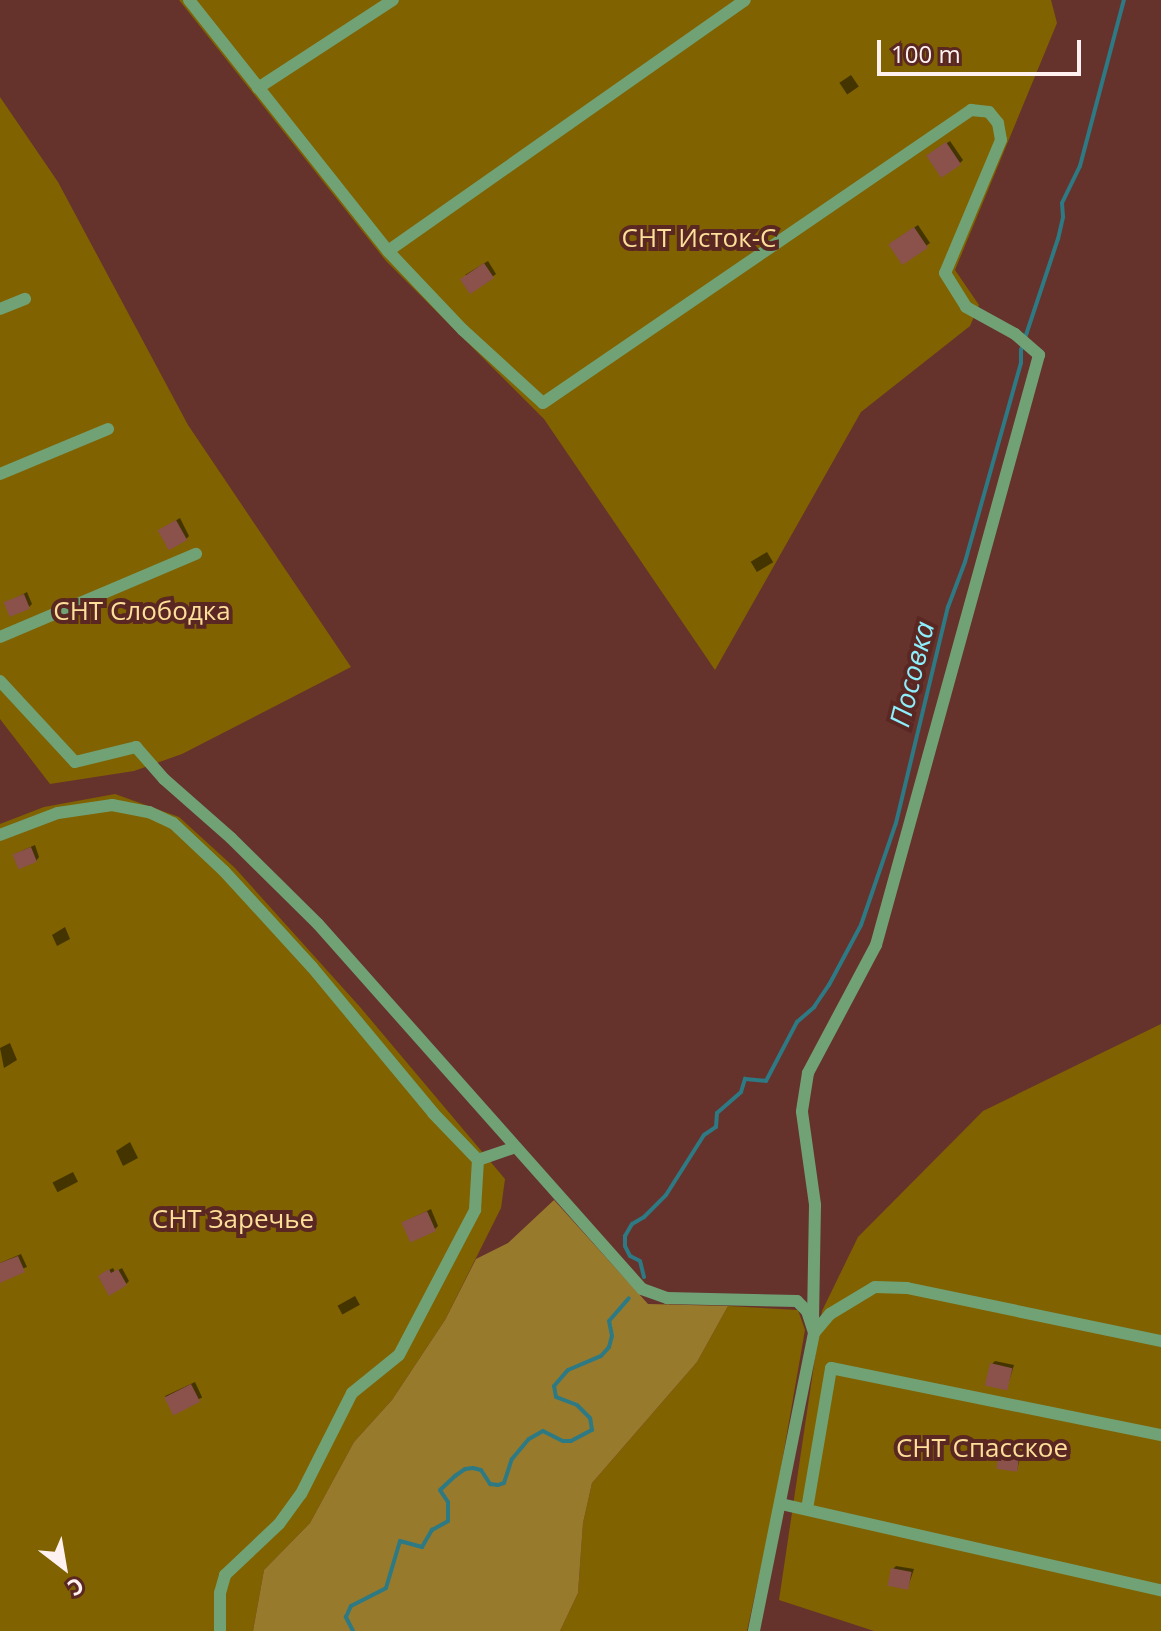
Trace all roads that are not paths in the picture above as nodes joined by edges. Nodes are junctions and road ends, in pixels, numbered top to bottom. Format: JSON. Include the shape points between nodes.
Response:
{"nodes":[{"id":1,"x":393,"y":0,"type":"edge"},
{"id":2,"x":745,"y":0,"type":"edge"},
{"id":3,"x":193,"y":2,"type":"edge"},
{"id":4,"x":258,"y":88,"type":"junction"},
{"id":5,"x":388,"y":251,"type":"junction"},
{"id":6,"x":25,"y":299,"type":"dead end"},
{"id":7,"x":0,"y":309,"type":"edge"},
{"id":8,"x":108,"y":429,"type":"dead end"},
{"id":9,"x":0,"y":474,"type":"edge"},
{"id":10,"x":196,"y":554,"type":"dead end"},
{"id":11,"x":0,"y":637,"type":"edge"},
{"id":12,"x":0,"y":681,"type":"edge"},
{"id":13,"x":0,"y":835,"type":"edge"},
{"id":14,"x":515,"y":1147,"type":"junction"},
{"id":15,"x":478,"y":1160,"type":"junction"},
{"id":16,"x":814,"y":1327,"type":"junction"},
{"id":17,"x":1161,"y":1341,"type":"edge"},
{"id":18,"x":1161,"y":1435,"type":"edge"},
{"id":19,"x":781,"y":1504,"type":"junction"},
{"id":20,"x":807,"y":1509,"type":"junction"},
{"id":21,"x":1161,"y":1590,"type":"edge"},
{"id":22,"x":220,"y":1631,"type":"edge"},
{"id":23,"x":754,"y":1631,"type":"edge"}],
"edges":[{"from":1,"to":4,"type":"street"},
{"from":2,"to":5,"type":"street"},
{"from":3,"to":4,"type":"street"},
{"from":4,"to":5,"type":"street"},
{"from":5,"to":16,"type":"street","via":[[543,403],[971,110],[989,112],[998,123],[1001,140],[945,273],[966,307],[1015,334],[1039,355],[876,945],[808,1073],[802,1112],[815,1205]]},
{"from":6,"to":7,"type":"street"},
{"from":8,"to":9,"type":"street"},
{"from":10,"to":11,"type":"street"},
{"from":12,"to":14,"type":"street","via":[[75,762],[136,747],[318,924]]},
{"from":13,"to":15,"type":"street","via":[[58,813],[112,805],[173,823],[312,967]]},
{"from":14,"to":15,"type":"street"},
{"from":14,"to":16,"type":"street","via":[[642,1289],[667,1298],[797,1301]]},
{"from":15,"to":22,"type":"street","via":[[475,1210],[399,1355],[352,1393],[301,1494],[279,1524],[225,1575]]},
{"from":16,"to":17,"type":"street","via":[[875,1287],[907,1288]]},
{"from":16,"to":19,"type":"street"},
{"from":18,"to":20,"type":"street","via":[[831,1368]]},
{"from":19,"to":20,"type":"street"},
{"from":19,"to":23,"type":"street"},
{"from":20,"to":21,"type":"street"}]}
